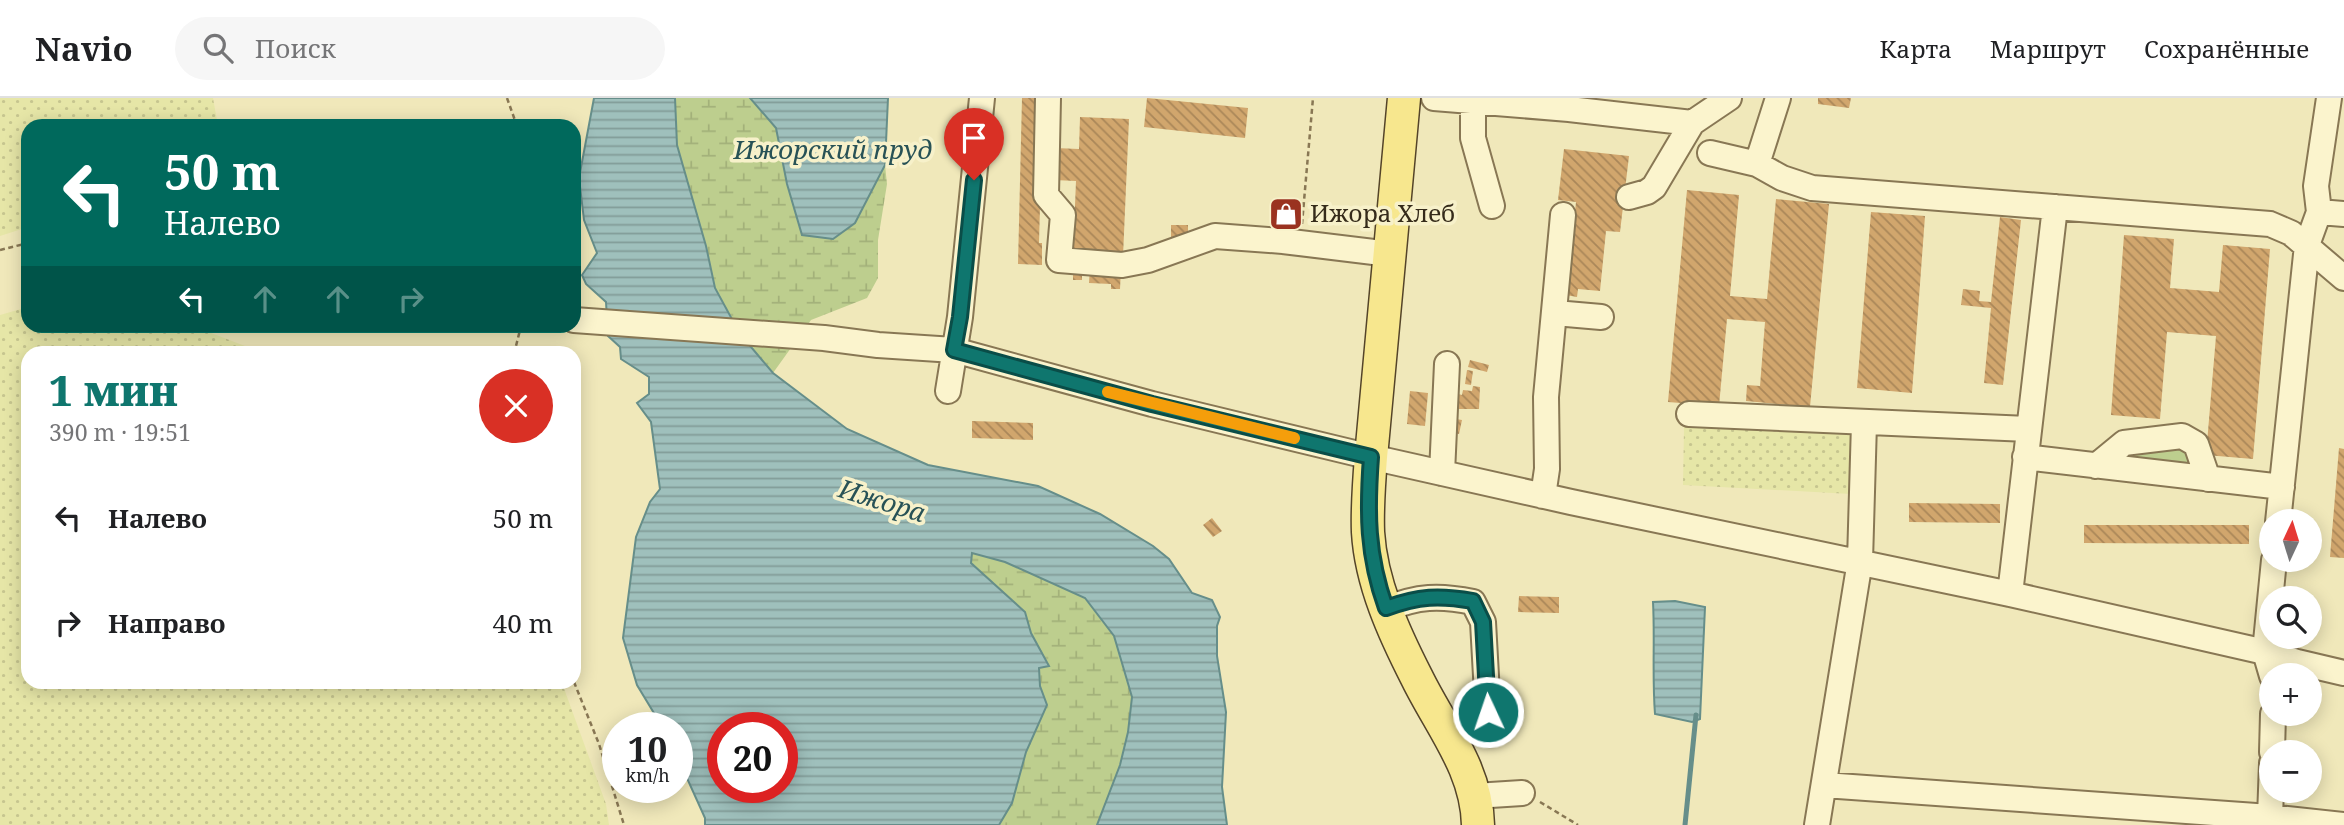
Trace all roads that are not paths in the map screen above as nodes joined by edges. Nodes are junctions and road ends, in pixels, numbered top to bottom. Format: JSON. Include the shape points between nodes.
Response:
{"nodes":[{"id":1,"x":982,"y":98,"type":"edge"},
{"id":2,"x":1048,"y":98,"type":"edge"},
{"id":3,"x":1404,"y":98,"type":"edge"},
{"id":4,"x":1434,"y":98,"type":"edge"},
{"id":5,"x":1729,"y":98,"type":"edge"},
{"id":6,"x":1778,"y":98,"type":"edge"},
{"id":7,"x":2329,"y":98,"type":"edge"},
{"id":8,"x":1466,"y":100,"type":"edge"},
{"id":9,"x":1569,"y":104,"type":"edge"},
{"id":10,"x":1692,"y":124,"type":"junction"},
{"id":11,"x":1710,"y":153,"type":"dead end"},
{"id":12,"x":1757,"y":164,"type":"junction"},
{"id":13,"x":1629,"y":197,"type":"dead end"},
{"id":14,"x":1492,"y":206,"type":"dead end"},
{"id":15,"x":2055,"y":207,"type":"junction"},
{"id":16,"x":2332,"y":213,"type":"edge"},
{"id":17,"x":1563,"y":215,"type":"dead end"},
{"id":18,"x":2313,"y":250,"type":"junction"},
{"id":19,"x":1390,"y":254,"type":"junction"},
{"id":20,"x":2344,"y":258,"type":"edge"},
{"id":21,"x":2344,"y":278,"type":"edge"},
{"id":22,"x":1555,"y":313,"type":"junction"},
{"id":23,"x":1601,"y":317,"type":"dead end"},
{"id":24,"x":581,"y":321,"type":"edge"},
{"id":25,"x":954,"y":350,"type":"junction"},
{"id":26,"x":1447,"y":364,"type":"dead end"},
{"id":27,"x":948,"y":391,"type":"dead end"},
{"id":28,"x":1689,"y":414,"type":"dead end"},
{"id":29,"x":1864,"y":423,"type":"junction"},
{"id":30,"x":2028,"y":429,"type":"junction"},
{"id":31,"x":1371,"y":457,"type":"junction"},
{"id":32,"x":2025,"y":457,"type":"junction"},
{"id":33,"x":1446,"y":458,"type":"junction"},
{"id":34,"x":2096,"y":466,"type":"junction"},
{"id":35,"x":2208,"y":479,"type":"junction"},
{"id":36,"x":2282,"y":487,"type":"junction"},
{"id":37,"x":1543,"y":496,"type":"junction"},
{"id":38,"x":2279,"y":509,"type":"edge"},
{"id":39,"x":1860,"y":561,"type":"junction"},
{"id":40,"x":2273,"y":572,"type":"edge"},
{"id":41,"x":2010,"y":593,"type":"junction"},
{"id":42,"x":1386,"y":608,"type":"junction"},
{"id":43,"x":2264,"y":663,"type":"edge"},
{"id":44,"x":2268,"y":663,"type":"edge"},
{"id":45,"x":2322,"y":670,"type":"edge"},
{"id":46,"x":2344,"y":673,"type":"edge"},
{"id":47,"x":1488,"y":712,"type":"dead end"},
{"id":48,"x":1522,"y":793,"type":"road end"},
{"id":49,"x":2271,"y":803,"type":"edge"},
{"id":50,"x":1821,"y":804,"type":"edge"},
{"id":51,"x":1477,"y":811,"type":"edge"},
{"id":52,"x":2270,"y":817,"type":"junction"},
{"id":53,"x":2344,"y":825,"type":"edge"}],
"edges":[{"from":1,"to":25,"type":"lane"},
{"from":2,"to":19,"type":"lane","via":[[1046,195],[1063,215],[1059,260],[1122,265],[1215,236]]},
{"from":3,"to":19,"type":"main road"},
{"from":4,"to":8,"type":"lane"},
{"from":5,"to":10,"type":"lane"},
{"from":6,"to":12,"type":"lane"},
{"from":7,"to":16,"type":"lane","via":[[2316,186]]},
{"from":8,"to":9,"type":"lane"},
{"from":8,"to":14,"type":"lane"},
{"from":9,"to":10,"type":"lane"},
{"from":10,"to":13,"type":"lane","via":[[1654,187]]},
{"from":11,"to":12,"type":"lane"},
{"from":12,"to":15,"type":"lane","via":[[1812,187]]},
{"from":15,"to":18,"type":"lane","via":[[2270,224]]},
{"from":15,"to":30,"type":"lane"},
{"from":16,"to":18,"type":"lane"},
{"from":17,"to":22,"type":"lane"},
{"from":18,"to":20,"type":"lane"},
{"from":18,"to":21,"type":"lane"},
{"from":18,"to":36,"type":"lane"},
{"from":19,"to":31,"type":"main road"},
{"from":22,"to":23,"type":"lane"},
{"from":22,"to":37,"type":"lane"},
{"from":24,"to":25,"type":"lane"},
{"from":25,"to":27,"type":"lane"},
{"from":25,"to":31,"type":"lane"},
{"from":26,"to":33,"type":"lane"},
{"from":28,"to":29,"type":"lane"},
{"from":29,"to":30,"type":"lane"},
{"from":29,"to":39,"type":"lane"},
{"from":30,"to":32,"type":"lane"},
{"from":31,"to":33,"type":"lane"},
{"from":31,"to":42,"type":"main road","via":[[1368,534]]},
{"from":32,"to":34,"type":"lane"},
{"from":32,"to":41,"type":"lane"},
{"from":33,"to":37,"type":"lane"},
{"from":34,"to":35,"type":"lane"},
{"from":34,"to":35,"type":"lane","via":[[2124,443],[2182,436],[2196,444]]},
{"from":35,"to":36,"type":"lane"},
{"from":36,"to":38,"type":"lane"},
{"from":37,"to":39,"type":"lane"},
{"from":39,"to":41,"type":"lane"},
{"from":39,"to":50,"type":"lane"},
{"from":40,"to":44,"type":"lane"},
{"from":41,"to":43,"type":"lane"},
{"from":42,"to":47,"type":"lane","via":[[1424,597],[1473,601],[1483,622]]},
{"from":42,"to":51,"type":"main road","via":[[1417,678],[1469,774]]},
{"from":45,"to":46,"type":"lane"},
{"from":48,"to":51,"type":"lane"},
{"from":49,"to":52,"type":"lane"},
{"from":50,"to":52,"type":"lane"},
{"from":52,"to":53,"type":"lane"}]}
